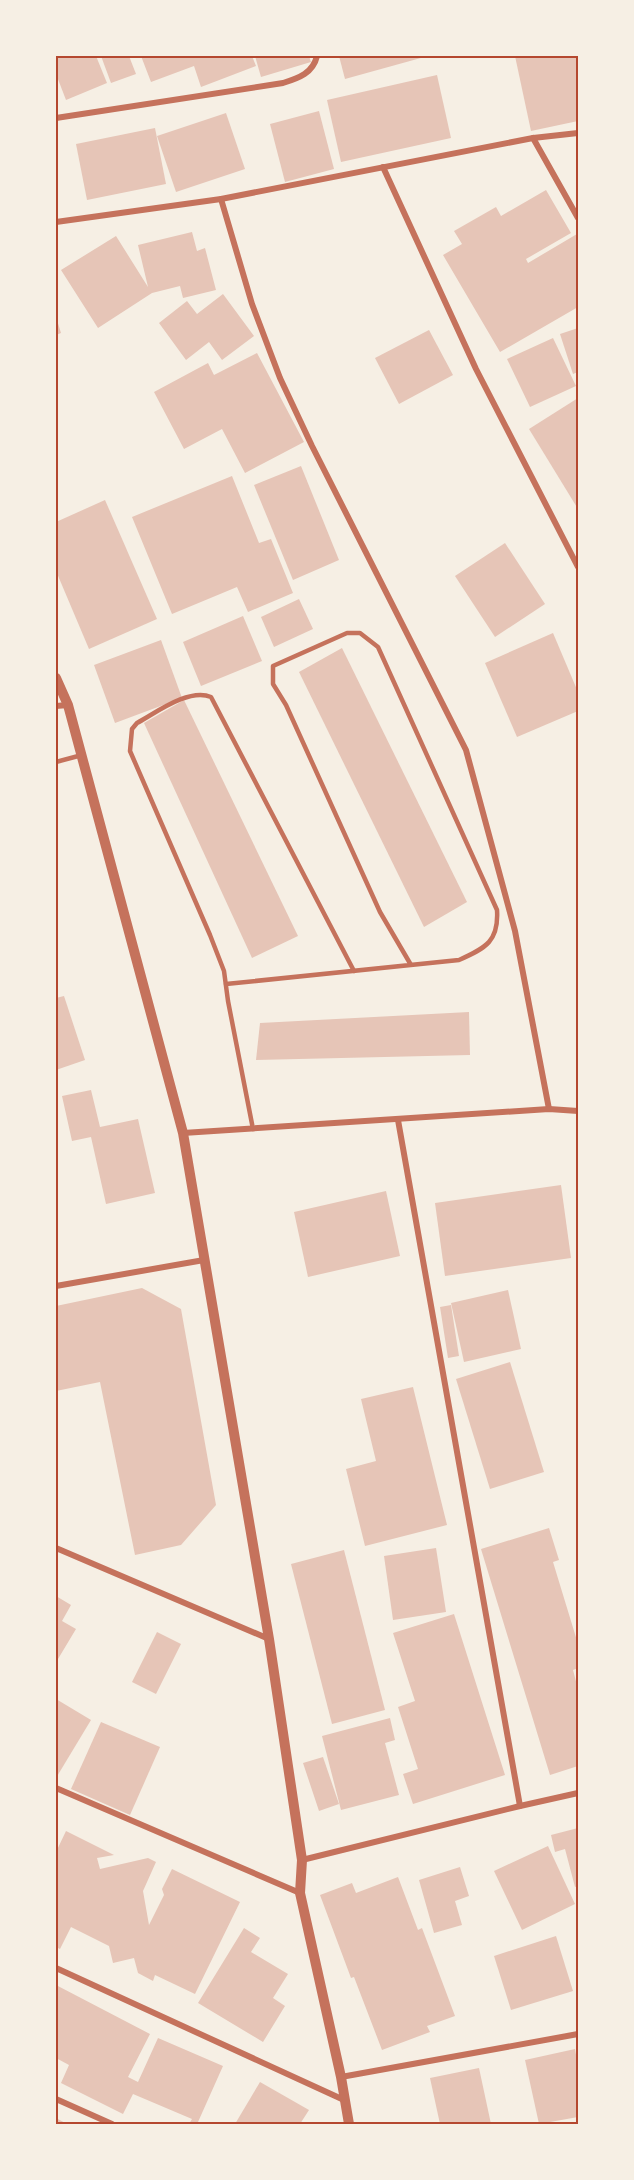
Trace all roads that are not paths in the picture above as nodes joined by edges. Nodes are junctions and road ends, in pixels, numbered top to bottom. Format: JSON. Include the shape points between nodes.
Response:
{"nodes":[{"id":1,"x":317,"y":56,"type":"edge"},
{"id":2,"x":56,"y":118,"type":"edge"},
{"id":3,"x":579,"y":133,"type":"edge"},
{"id":4,"x":533,"y":138,"type":"junction"},
{"id":5,"x":383,"y":167,"type":"junction"},
{"id":6,"x":221,"y":199,"type":"junction"},
{"id":7,"x":579,"y":218,"type":"edge"},
{"id":8,"x":56,"y":222,"type":"edge"},
{"id":9,"x":579,"y":567,"type":"edge"},
{"id":10,"x":56,"y":678,"type":"edge"},
{"id":11,"x":68,"y":705,"type":"junction"},
{"id":12,"x":56,"y":706,"type":"edge"},
{"id":13,"x":82,"y":755,"type":"junction"},
{"id":14,"x":56,"y":762,"type":"edge"},
{"id":15,"x":411,"y":965,"type":"junction"},
{"id":16,"x":354,"y":970,"type":"junction"},
{"id":17,"x":225,"y":984,"type":"junction"},
{"id":18,"x":549,"y":1109,"type":"junction"},
{"id":19,"x":579,"y":1111,"type":"edge"},
{"id":20,"x":398,"y":1120,"type":"junction"},
{"id":21,"x":253,"y":1129,"type":"junction"},
{"id":22,"x":183,"y":1133,"type":"junction"},
{"id":23,"x":204,"y":1260,"type":"junction"},
{"id":24,"x":56,"y":1286,"type":"edge"},
{"id":25,"x":56,"y":1548,"type":"edge"},
{"id":26,"x":269,"y":1639,"type":"junction"},
{"id":27,"x":56,"y":1788,"type":"edge"},
{"id":28,"x":579,"y":1793,"type":"edge"},
{"id":29,"x":520,"y":1806,"type":"junction"},
{"id":30,"x":302,"y":1860,"type":"junction"},
{"id":31,"x":300,"y":1893,"type":"junction"},
{"id":32,"x":56,"y":1968,"type":"edge"},
{"id":33,"x":579,"y":2034,"type":"edge"},
{"id":34,"x":341,"y":2077,"type":"junction"},
{"id":35,"x":56,"y":2099,"type":"edge"},
{"id":36,"x":345,"y":2100,"type":"junction"},
{"id":37,"x":112,"y":2124,"type":"edge"},
{"id":38,"x":349,"y":2124,"type":"edge"}],
"edges":[{"from":1,"to":2,"type":"street","via":[[311,69],[300,78],[283,83]]},
{"from":3,"to":4,"type":"street"},
{"from":4,"to":5,"type":"street"},
{"from":4,"to":7,"type":"street"},
{"from":5,"to":6,"type":"street"},
{"from":5,"to":9,"type":"street","via":[[476,369]]},
{"from":6,"to":8,"type":"street"},
{"from":6,"to":18,"type":"street","via":[[252,304],[280,378],[466,750],[515,932]]},
{"from":10,"to":11,"type":"street"},
{"from":11,"to":12,"type":"street"},
{"from":11,"to":13,"type":"street"},
{"from":13,"to":14,"type":"lane"},
{"from":13,"to":22,"type":"street"},
{"from":15,"to":15,"type":"lane","via":[[380,912],[273,684],[273,666],[347,633],[360,633],[378,646],[497,910],[498,927],[478,952],[459,960]]},
{"from":15,"to":16,"type":"lane"},
{"from":16,"to":17,"type":"lane"},
{"from":16,"to":17,"type":"lane","via":[[211,697],[197,694],[136,723],[130,751],[210,935]]},
{"from":17,"to":21,"type":"lane"},
{"from":18,"to":19,"type":"street"},
{"from":18,"to":20,"type":"street"},
{"from":20,"to":21,"type":"street"},
{"from":20,"to":29,"type":"street"},
{"from":21,"to":22,"type":"street"},
{"from":22,"to":23,"type":"street"},
{"from":23,"to":24,"type":"street"},
{"from":23,"to":26,"type":"street"},
{"from":25,"to":26,"type":"street"},
{"from":26,"to":30,"type":"street"},
{"from":27,"to":31,"type":"street"},
{"from":28,"to":29,"type":"street"},
{"from":29,"to":30,"type":"street"},
{"from":30,"to":31,"type":"street"},
{"from":31,"to":34,"type":"street"},
{"from":32,"to":36,"type":"street"},
{"from":33,"to":34,"type":"street"},
{"from":34,"to":36,"type":"street"},
{"from":35,"to":37,"type":"street"},
{"from":36,"to":38,"type":"street"}]}
